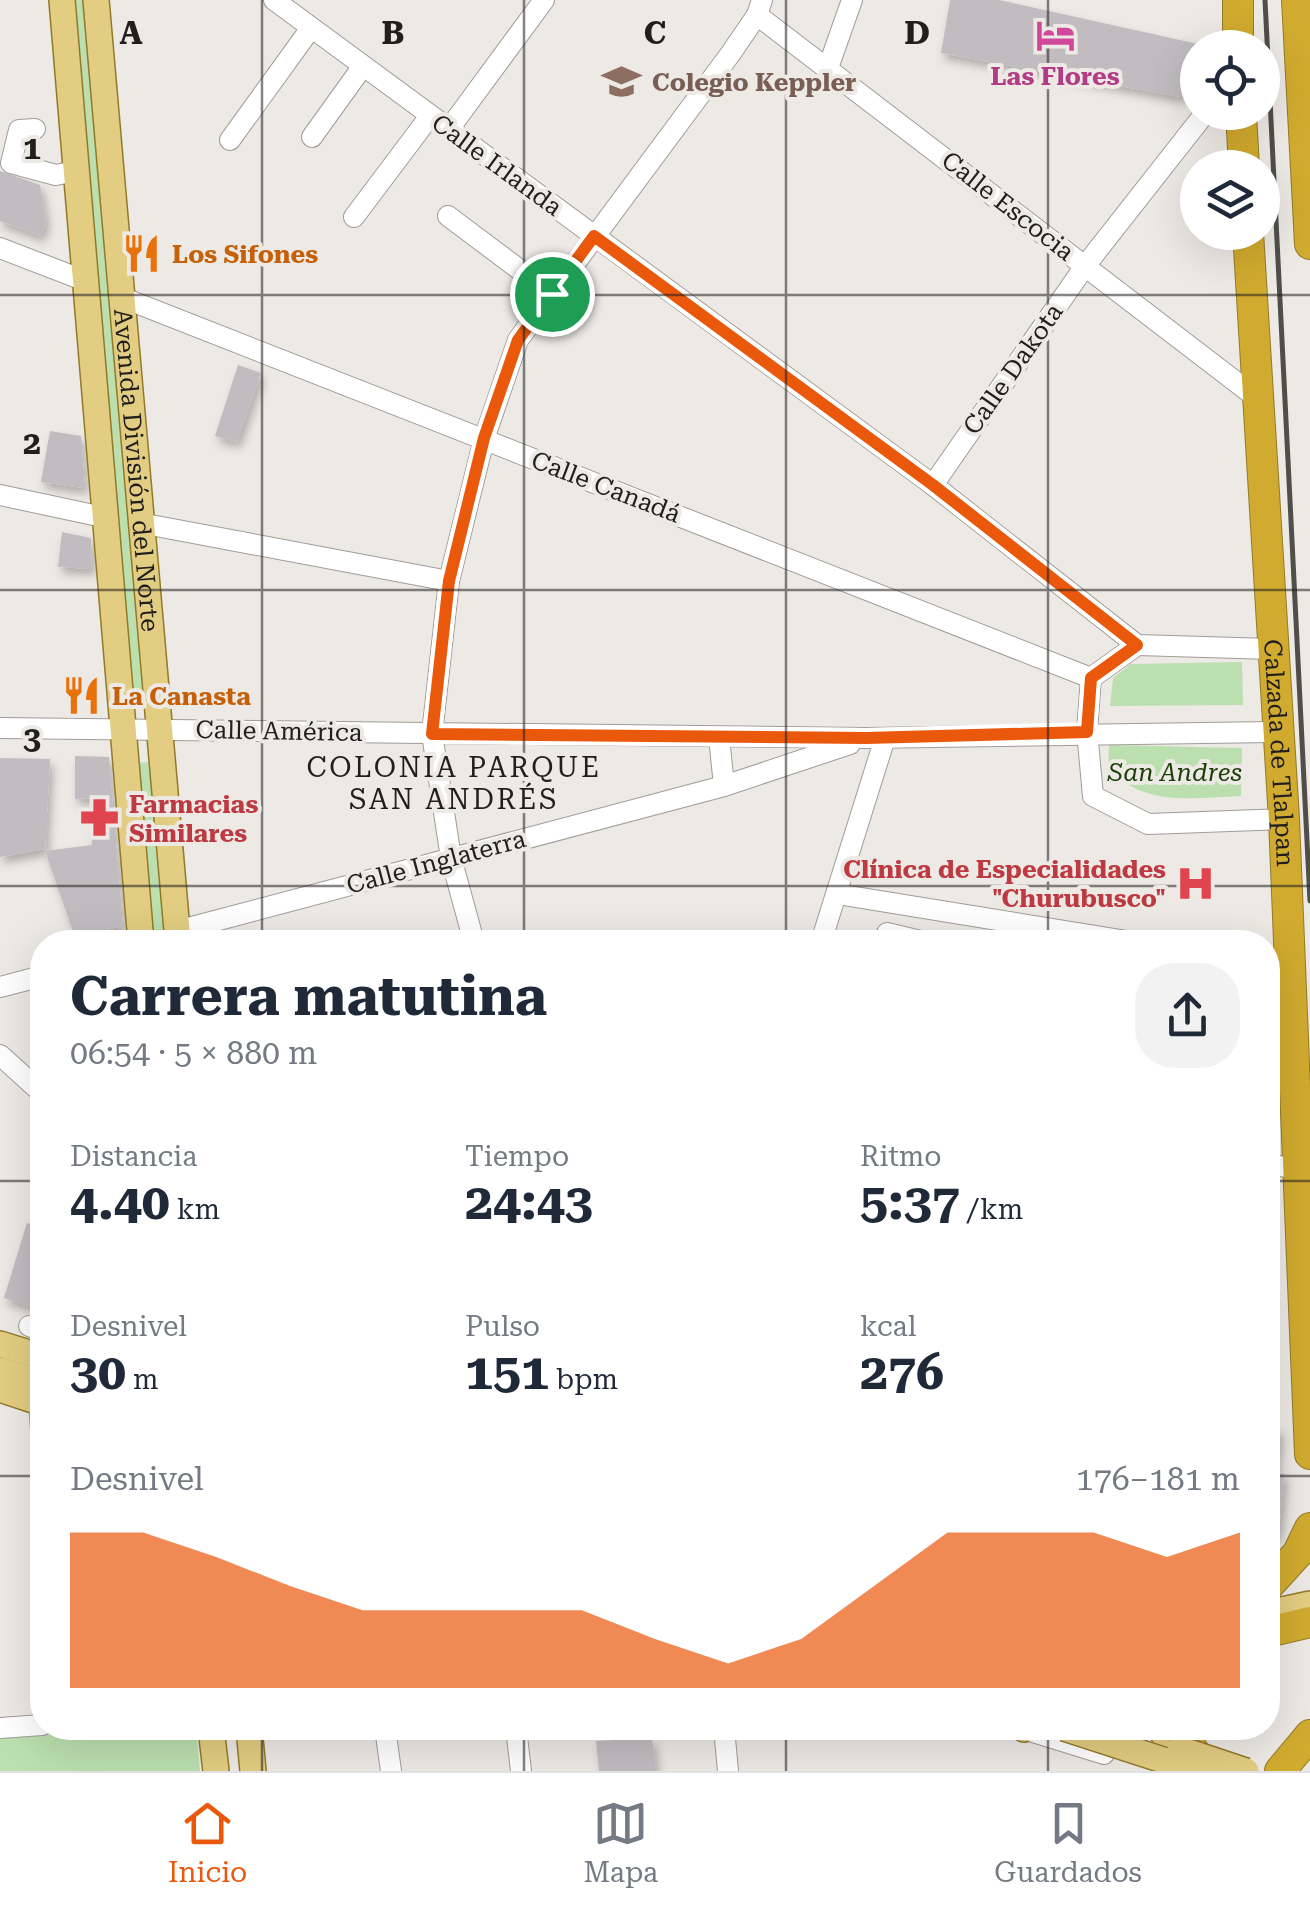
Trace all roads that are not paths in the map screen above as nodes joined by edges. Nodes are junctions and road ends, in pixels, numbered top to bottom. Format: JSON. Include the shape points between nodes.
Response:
{"nodes":[{"id":1,"x":62,"y":0,"type":"edge"},
{"id":2,"x":96,"y":0,"type":"edge"},
{"id":3,"x":274,"y":0,"type":"edge"},
{"id":4,"x":544,"y":0,"type":"edge"},
{"id":5,"x":852,"y":0,"type":"edge"},
{"id":6,"x":1238,"y":0,"type":"edge"},
{"id":7,"x":1298,"y":0,"type":"edge"},
{"id":8,"x":759,"y":8,"type":"edge"},
{"id":9,"x":312,"y":28,"type":"junction"},
{"id":10,"x":1238,"y":30,"type":"edge"},
{"id":11,"x":363,"y":66,"type":"junction"},
{"id":12,"x":828,"y":68,"type":"junction"},
{"id":13,"x":430,"y":116,"type":"junction"},
{"id":14,"x":35,"y":129,"type":"dead end"},
{"id":15,"x":448,"y":129,"type":"junction"},
{"id":16,"x":1192,"y":130,"type":"edge"},
{"id":17,"x":312,"y":137,"type":"dead end"},
{"id":18,"x":230,"y":140,"type":"dead end"},
{"id":19,"x":1308,"y":161,"type":"edge"},
{"id":20,"x":75,"y":172,"type":"junction"},
{"id":21,"x":448,"y":216,"type":"dead end"},
{"id":22,"x":354,"y":217,"type":"dead end"},
{"id":23,"x":594,"y":236,"type":"junction"},
{"id":24,"x":1310,"y":244,"type":"edge"},
{"id":25,"x":0,"y":248,"type":"edge"},
{"id":26,"x":1249,"y":250,"type":"edge"},
{"id":27,"x":1085,"y":266,"type":"junction"},
{"id":28,"x":83,"y":280,"type":"junction"},
{"id":29,"x":552,"y":294,"type":"junction"},
{"id":30,"x":121,"y":297,"type":"junction"},
{"id":31,"x":1257,"y":398,"type":"junction"},
{"id":32,"x":484,"y":438,"type":"junction"},
{"id":33,"x":933,"y":485,"type":"junction"},
{"id":34,"x":0,"y":494,"type":"edge"},
{"id":35,"x":103,"y":517,"type":"junction"},
{"id":36,"x":140,"y":522,"type":"junction"},
{"id":37,"x":449,"y":581,"type":"junction"},
{"id":38,"x":1137,"y":645,"type":"junction"},
{"id":39,"x":1274,"y":650,"type":"junction"},
{"id":40,"x":1091,"y":678,"type":"junction"},
{"id":41,"x":0,"y":728,"type":"edge"},
{"id":42,"x":121,"y":730,"type":"junction"},
{"id":43,"x":160,"y":730,"type":"junction"},
{"id":44,"x":1087,"y":732,"type":"junction"},
{"id":45,"x":1278,"y":732,"type":"junction"},
{"id":46,"x":432,"y":734,"type":"junction"},
{"id":47,"x":719,"y":736,"type":"junction"},
{"id":48,"x":876,"y":738,"type":"junction"},
{"id":49,"x":724,"y":786,"type":"junction"},
{"id":50,"x":1284,"y":819,"type":"junction"},
{"id":51,"x":451,"y":858,"type":"junction"},
{"id":52,"x":837,"y":894,"type":"junction"},
{"id":53,"x":141,"y":930,"type":"edge"},
{"id":54,"x":177,"y":930,"type":"edge"},
{"id":55,"x":202,"y":930,"type":"edge"},
{"id":56,"x":471,"y":930,"type":"edge"},
{"id":57,"x":826,"y":930,"type":"edge"},
{"id":58,"x":1060,"y":930,"type":"edge"},
{"id":59,"x":1279,"y":930,"type":"edge"},
{"id":60,"x":30,"y":979,"type":"edge"},
{"id":61,"x":1280,"y":983,"type":"edge"},
{"id":62,"x":0,"y":987,"type":"edge"},
{"id":63,"x":0,"y":1055,"type":"edge"},
{"id":64,"x":30,"y":1081,"type":"edge"},
{"id":65,"x":1304,"y":1160,"type":"edge"},
{"id":66,"x":0,"y":1344,"type":"edge"},
{"id":67,"x":30,"y":1354,"type":"edge"},
{"id":68,"x":0,"y":1370,"type":"edge"},
{"id":69,"x":0,"y":1389,"type":"edge"},
{"id":70,"x":30,"y":1389,"type":"edge"},
{"id":71,"x":30,"y":1394,"type":"edge"},
{"id":72,"x":1310,"y":1454,"type":"edge"},
{"id":73,"x":1310,"y":1528,"type":"edge"},
{"id":74,"x":1280,"y":1573,"type":"edge"},
{"id":75,"x":1310,"y":1604,"type":"edge"},
{"id":76,"x":1280,"y":1610,"type":"edge"},
{"id":77,"x":1310,"y":1622,"type":"edge"},
{"id":78,"x":1280,"y":1629,"type":"edge"},
{"id":79,"x":30,"y":1726,"type":"edge"},
{"id":80,"x":0,"y":1728,"type":"edge"},
{"id":81,"x":1310,"y":1735,"type":"edge"},
{"id":82,"x":212,"y":1740,"type":"edge"},
{"id":83,"x":249,"y":1740,"type":"edge"},
{"id":84,"x":387,"y":1740,"type":"edge"},
{"id":85,"x":517,"y":1740,"type":"edge"},
{"id":86,"x":725,"y":1740,"type":"edge"},
{"id":87,"x":1061,"y":1740,"type":"edge"},
{"id":88,"x":1101,"y":1740,"type":"edge"},
{"id":89,"x":1151,"y":1740,"type":"edge"},
{"id":90,"x":1166,"y":1740,"type":"edge"},
{"id":91,"x":1185,"y":1740,"type":"edge"},
{"id":92,"x":216,"y":1771,"type":"edge"},
{"id":93,"x":253,"y":1771,"type":"edge"},
{"id":94,"x":391,"y":1771,"type":"edge"},
{"id":95,"x":520,"y":1771,"type":"edge"},
{"id":96,"x":728,"y":1771,"type":"edge"},
{"id":97,"x":1159,"y":1771,"type":"edge"},
{"id":98,"x":1186,"y":1771,"type":"edge"},
{"id":99,"x":1197,"y":1771,"type":"edge"},
{"id":100,"x":1207,"y":1771,"type":"edge"},
{"id":101,"x":1246,"y":1771,"type":"edge"},
{"id":102,"x":1280,"y":1771,"type":"edge"}],
"edges":[{"from":1,"to":20,"type":"main road","name":"Avenida División del Norte"},
{"from":2,"to":30,"type":"main road","name":"Avenida División del Norte"},
{"from":3,"to":9,"type":"street","name":"Calle Irlanda"},
{"from":4,"to":15,"type":"street"},
{"from":5,"to":12,"type":"street"},
{"from":6,"to":10,"type":"highway"},
{"from":7,"to":19,"type":"highway"},
{"from":8,"to":12,"type":"street","name":"Calle Escocia"},
{"from":8,"to":23,"type":"street"},
{"from":9,"to":11,"type":"street","name":"Calle Irlanda"},
{"from":9,"to":18,"type":"street"},
{"from":11,"to":13,"type":"street","name":"Calle Irlanda"},
{"from":11,"to":17,"type":"street"},
{"from":12,"to":27,"type":"street","name":"Calle Escocia"},
{"from":13,"to":15,"type":"street","name":"Calle Irlanda"},
{"from":13,"to":22,"type":"street"},
{"from":14,"to":20,"type":"street","via":[[18,130],[11,163],[56,175]]},
{"from":15,"to":23,"type":"street","name":"Calle Irlanda"},
{"from":16,"to":27,"type":"street","name":"Calle Dakota"},
{"from":19,"to":24,"type":"highway"},
{"from":20,"to":28,"type":"main road","name":"Avenida División del Norte"},
{"from":21,"to":29,"type":"street"},
{"from":23,"to":29,"type":"street"},
{"from":23,"to":33,"type":"street","name":"Calle Irlanda"},
{"from":25,"to":28,"type":"street"},
{"from":26,"to":31,"type":"highway","name":"Calzada de Tlalpan"},
{"from":27,"to":31,"type":"street","name":"Calle Escocia"},
{"from":27,"to":33,"type":"street","name":"Calle Dakota"},
{"from":28,"to":35,"type":"main road","name":"Avenida División del Norte"},
{"from":29,"to":32,"type":"street","via":[[518,340]]},
{"from":30,"to":32,"type":"street","name":"Calle Canadá"},
{"from":30,"to":36,"type":"main road","name":"Avenida División del Norte"},
{"from":31,"to":39,"type":"highway","name":"Calzada de Tlalpan"},
{"from":32,"to":37,"type":"street"},
{"from":32,"to":40,"type":"street","name":"Calle Canadá"},
{"from":33,"to":38,"type":"street","name":"Calle Irlanda"},
{"from":34,"to":35,"type":"street"},
{"from":35,"to":42,"type":"main road","name":"Avenida División del Norte"},
{"from":36,"to":37,"type":"street"},
{"from":36,"to":43,"type":"main road","name":"Avenida División del Norte"},
{"from":37,"to":46,"type":"street"},
{"from":38,"to":39,"type":"street"},
{"from":38,"to":40,"type":"street"},
{"from":39,"to":45,"type":"highway","name":"Calzada de Tlalpan"},
{"from":40,"to":44,"type":"street"},
{"from":41,"to":42,"type":"street","name":"Calle América"},
{"from":42,"to":43,"type":"street","name":"Calle América"},
{"from":42,"to":53,"type":"main road","name":"Avenida División del Norte"},
{"from":43,"to":46,"type":"street","name":"Calle América"},
{"from":43,"to":54,"type":"main road","name":"Avenida División del Norte"},
{"from":44,"to":45,"type":"street","name":"Calle América"},
{"from":44,"to":48,"type":"street","name":"Calle América"},
{"from":44,"to":50,"type":"street","via":[[1093,796],[1120,812],[1148,824]]},
{"from":45,"to":50,"type":"highway","name":"Calzada de Tlalpan"},
{"from":46,"to":47,"type":"street","name":"Calle América"},
{"from":46,"to":51,"type":"street"},
{"from":47,"to":48,"type":"street","name":"Calle América"},
{"from":47,"to":49,"type":"street"},
{"from":48,"to":49,"type":"street","name":"Calle Inglaterra"},
{"from":48,"to":52,"type":"street"},
{"from":49,"to":51,"type":"street","name":"Calle Inglaterra"},
{"from":50,"to":59,"type":"highway","name":"Calzada de Tlalpan"},
{"from":51,"to":55,"type":"street","name":"Calle Inglaterra"},
{"from":51,"to":56,"type":"street"},
{"from":52,"to":57,"type":"street"},
{"from":52,"to":58,"type":"street"},
{"from":60,"to":62,"type":"street"},
{"from":61,"to":65,"type":"highway","name":"Calzada de Tlalpan"},
{"from":63,"to":64,"type":"street"},
{"from":65,"to":72,"type":"highway","name":"Calzada de Tlalpan"},
{"from":66,"to":67,"type":"main road"},
{"from":68,"to":70,"type":"main road"},
{"from":69,"to":71,"type":"main road"},
{"from":73,"to":74,"type":"highway"},
{"from":75,"to":76,"type":"main road"},
{"from":77,"to":78,"type":"highway"},
{"from":79,"to":80,"type":"street"},
{"from":81,"to":102,"type":"highway"},
{"from":82,"to":92,"type":"main road"},
{"from":83,"to":93,"type":"main road"},
{"from":84,"to":94,"type":"street"},
{"from":85,"to":95,"type":"street"},
{"from":86,"to":96,"type":"street"},
{"from":87,"to":97,"type":"street"},
{"from":88,"to":99,"type":"main road","bridge":true},
{"from":89,"to":101,"type":"main road","bridge":true},
{"from":90,"to":98,"type":"main road"},
{"from":91,"to":100,"type":"highway"}]}
